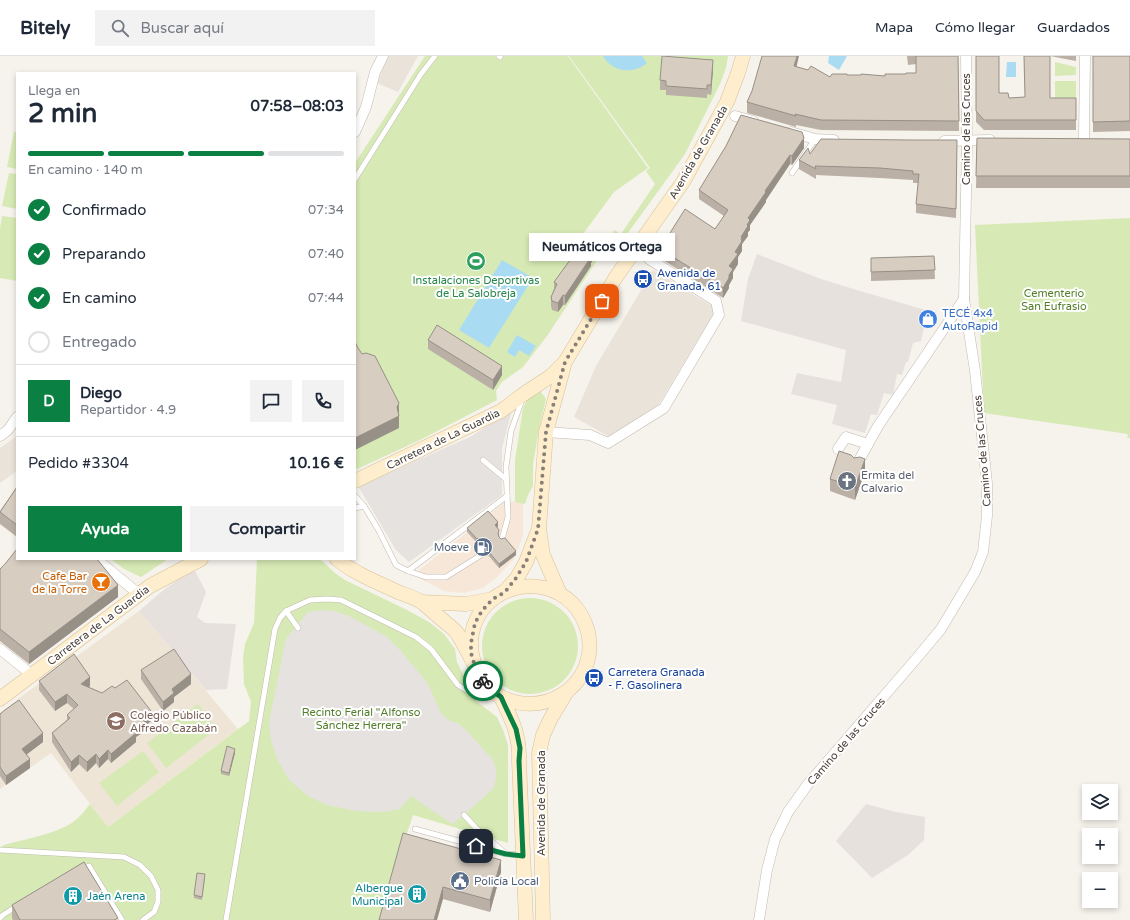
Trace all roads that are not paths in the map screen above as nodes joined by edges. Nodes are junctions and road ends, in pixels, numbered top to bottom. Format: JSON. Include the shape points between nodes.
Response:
{"nodes":[{"id":1,"x":383,"y":56,"type":"edge"},
{"id":2,"x":435,"y":56,"type":"edge"},
{"id":3,"x":743,"y":56,"type":"edge"},
{"id":4,"x":966,"y":56,"type":"edge"},
{"id":5,"x":1085,"y":56,"type":"edge"},
{"id":6,"x":735,"y":116,"type":"dead end"},
{"id":7,"x":764,"y":124,"type":"edge"},
{"id":8,"x":779,"y":128,"type":"edge"},
{"id":9,"x":356,"y":130,"type":"edge"},
{"id":10,"x":814,"y":139,"type":"junction"},
{"id":11,"x":1084,"y":139,"type":"edge"},
{"id":12,"x":845,"y":140,"type":"edge"},
{"id":13,"x":1002,"y":140,"type":"edge"},
{"id":14,"x":936,"y":141,"type":"edge"},
{"id":15,"x":967,"y":141,"type":"junction"},
{"id":16,"x":792,"y":173,"type":"dead end"},
{"id":17,"x":356,"y":177,"type":"edge"},
{"id":18,"x":649,"y":259,"type":"dead end"},
{"id":19,"x":964,"y":299,"type":"junction"},
{"id":20,"x":565,"y":362,"type":"junction"},
{"id":21,"x":524,"y":393,"type":"junction"},
{"id":22,"x":16,"y":418,"type":"edge"},
{"id":23,"x":546,"y":432,"type":"junction"},
{"id":24,"x":0,"y":436,"type":"edge"},
{"id":25,"x":868,"y":444,"type":"junction"},
{"id":26,"x":838,"y":449,"type":"dead end"},
{"id":27,"x":483,"y":460,"type":"dead end"},
{"id":28,"x":857,"y":464,"type":"edge"},
{"id":29,"x":507,"y":480,"type":"junction"},
{"id":30,"x":356,"y":481,"type":"edge"},
{"id":31,"x":507,"y":496,"type":"junction"},
{"id":32,"x":356,"y":497,"type":"edge"},
{"id":33,"x":364,"y":506,"type":"junction"},
{"id":34,"x":356,"y":508,"type":"edge"},
{"id":35,"x":538,"y":529,"type":"junction"},
{"id":36,"x":502,"y":539,"type":"edge"},
{"id":37,"x":486,"y":552,"type":"dead end"},
{"id":38,"x":97,"y":560,"type":"edge"},
{"id":39,"x":199,"y":560,"type":"edge"},
{"id":40,"x":338,"y":560,"type":"edge"},
{"id":41,"x":408,"y":571,"type":"junction"},
{"id":42,"x":505,"y":592,"type":"junction"},
{"id":43,"x":139,"y":594,"type":"junction"},
{"id":44,"x":560,"y":594,"type":"junction"},
{"id":45,"x":493,"y":599,"type":"junction"},
{"id":46,"x":421,"y":602,"type":"junction"},
{"id":47,"x":286,"y":612,"type":"junction"},
{"id":48,"x":298,"y":628,"type":"dead end"},
{"id":49,"x":0,"y":650,"type":"edge"},
{"id":50,"x":474,"y":663,"type":"junction"},
{"id":51,"x":32,"y":675,"type":"junction"},
{"id":52,"x":484,"y":682,"type":"junction"},
{"id":53,"x":566,"y":692,"type":"junction"},
{"id":54,"x":501,"y":697,"type":"junction"},
{"id":55,"x":0,"y":699,"type":"edge"},
{"id":56,"x":464,"y":815,"type":"dead end"},
{"id":57,"x":415,"y":829,"type":"dead end"},
{"id":58,"x":0,"y":850,"type":"edge"},
{"id":59,"x":506,"y":854,"type":"junction"},
{"id":60,"x":523,"y":856,"type":"junction"},
{"id":61,"x":76,"y":874,"type":"edge"},
{"id":62,"x":22,"y":904,"type":"edge"},
{"id":63,"x":0,"y":918,"type":"edge"},
{"id":64,"x":122,"y":920,"type":"edge"},
{"id":65,"x":143,"y":920,"type":"edge"},
{"id":66,"x":226,"y":920,"type":"edge"},
{"id":67,"x":526,"y":920,"type":"edge"},
{"id":68,"x":543,"y":920,"type":"edge"},
{"id":69,"x":759,"y":920,"type":"edge"}],
"edges":[{"from":1,"to":9,"type":"street","via":[[374,72],[366,107]]},
{"from":2,"to":17,"type":"lane"},
{"from":3,"to":20,"type":"street","name":"Avenida de Granada","via":[[727,102],[683,182],[616,277]]},
{"from":4,"to":15,"type":"street","name":"Camino de las Cruces"},
{"from":5,"to":11,"type":"street"},
{"from":6,"to":7,"type":"street"},
{"from":8,"to":10,"type":"street"},
{"from":10,"to":12,"type":"street"},
{"from":10,"to":16,"type":"lane"},
{"from":13,"to":15,"type":"street"},
{"from":14,"to":15,"type":"street"},
{"from":15,"to":19,"type":"street","name":"Camino de las Cruces"},
{"from":18,"to":23,"type":"street","via":[[716,301],[720,315],[664,408],[608,443],[590,435]]},
{"from":19,"to":25,"type":"street"},
{"from":19,"to":69,"type":"street","name":"Camino de las Cruces","via":[[987,483],[983,552],[975,572],[941,629],[808,784],[788,812],[775,839],[768,864]]},
{"from":20,"to":21,"type":"street","name":"Carretera de La Guardia","via":[[551,376]]},
{"from":20,"to":23,"type":"street","name":"Avenida de Granada"},
{"from":21,"to":29,"type":"lane","via":[[512,431],[506,467]]},
{"from":21,"to":30,"type":"street","name":"Carretera de La Guardia","via":[[501,411]]},
{"from":22,"to":24,"type":"street"},
{"from":23,"to":35,"type":"street","name":"Avenida de Granada"},
{"from":25,"to":26,"type":"street","via":[[846,437]]},
{"from":25,"to":28,"type":"street"},
{"from":27,"to":29,"type":"lane"},
{"from":29,"to":31,"type":"lane"},
{"from":31,"to":36,"type":"lane","via":[[508,517]]},
{"from":31,"to":41,"type":"lane"},
{"from":32,"to":33,"type":"lane"},
{"from":33,"to":34,"type":"lane"},
{"from":33,"to":41,"type":"lane","via":[[396,565]]},
{"from":35,"to":42,"type":"street","name":"Avenida de Granada","via":[[526,562]]},
{"from":35,"to":44,"type":"street","name":"Avenida de Granada","via":[[543,555]]},
{"from":37,"to":41,"type":"lane","via":[[446,576],[426,577]]},
{"from":38,"to":43,"type":"street"},
{"from":39,"to":43,"type":"street","name":"Carretera de La Guardia"},
{"from":40,"to":46,"type":"street","via":[[357,573]]},
{"from":42,"to":44,"type":"street","via":[[514,588],[533,586]]},
{"from":42,"to":45,"type":"street"},
{"from":43,"to":51,"type":"street","name":"Carretera de La Guardia"},
{"from":44,"to":53,"type":"street","via":[[580,614],[589,641],[584,669]]},
{"from":45,"to":46,"type":"street","via":[[466,604]]},
{"from":45,"to":50,"type":"street","via":[[475,623],[471,643]]},
{"from":46,"to":50,"type":"street","via":[[456,631]]},
{"from":47,"to":48,"type":"lane"},
{"from":47,"to":52,"type":"lane","via":[[310,600],[341,600],[416,637],[431,648],[458,685],[466,690]]},
{"from":47,"to":66,"type":"lane","via":[[275,629]]},
{"from":49,"to":51,"type":"street"},
{"from":50,"to":52,"type":"street"},
{"from":51,"to":55,"type":"street","name":"Carretera de La Guardia"},
{"from":52,"to":54,"type":"street"},
{"from":53,"to":54,"type":"street","via":[[551,700],[534,704],[517,703]]},
{"from":53,"to":68,"type":"street","name":"Avenida de Granada","via":[[550,718],[539,754]]},
{"from":54,"to":60,"type":"street","name":"Avenida de Granada","via":[[516,729],[520,748]]},
{"from":56,"to":59,"type":"lane"},
{"from":57,"to":59,"type":"lane"},
{"from":58,"to":65,"type":"lane","via":[[124,857],[140,865],[151,876],[158,890],[158,902],[154,912]]},
{"from":59,"to":60,"type":"lane"},
{"from":60,"to":67,"type":"street","name":"Avenida de Granada"},
{"from":61,"to":64,"type":"lane","via":[[89,866]]},
{"from":62,"to":63,"type":"lane"}]}
